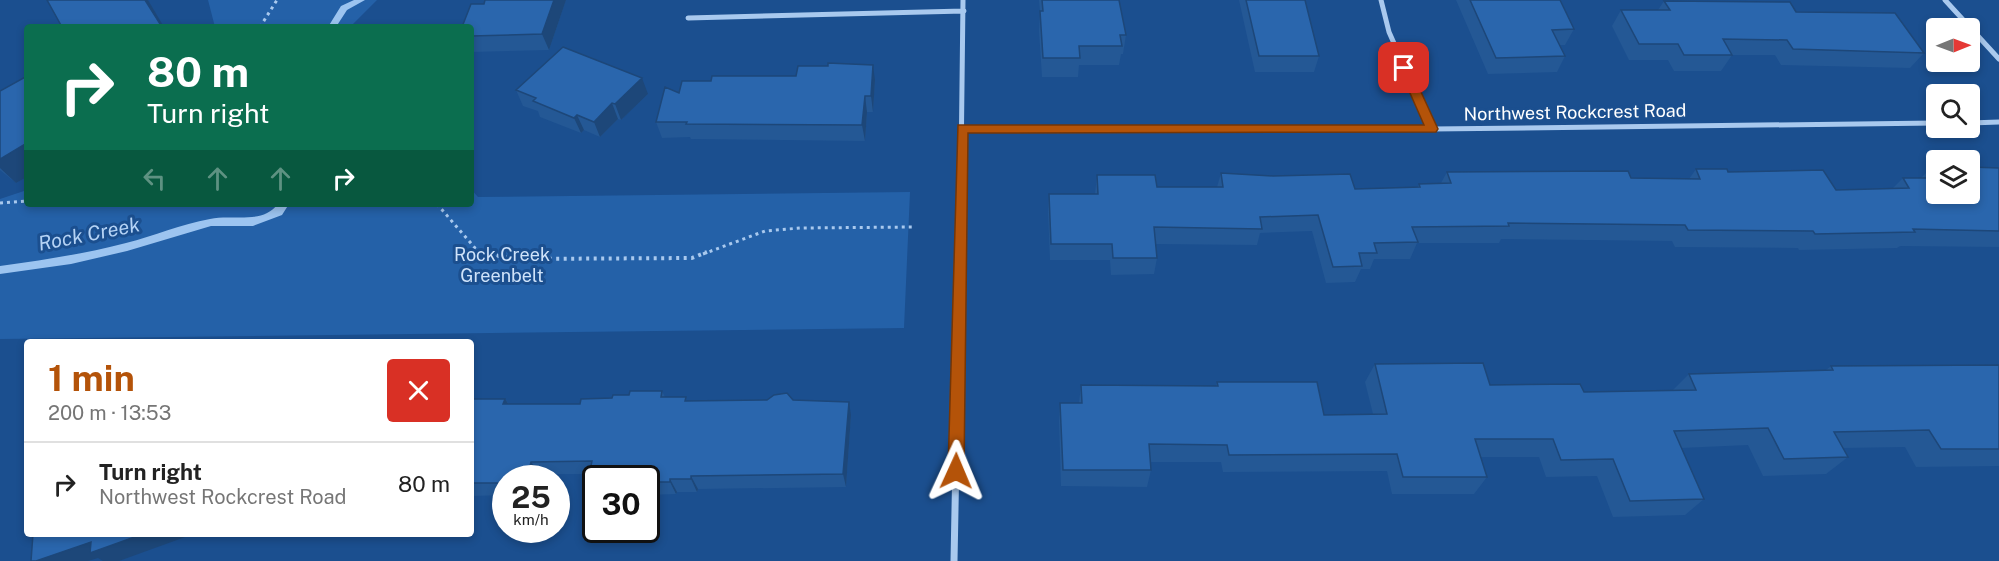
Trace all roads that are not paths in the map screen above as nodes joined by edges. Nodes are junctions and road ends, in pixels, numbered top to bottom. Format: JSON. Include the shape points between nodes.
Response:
{"nodes":[{"id":1,"x":963,"y":0,"type":"edge"},
{"id":2,"x":1381,"y":0,"type":"edge"},
{"id":3,"x":1945,"y":0,"type":"edge"},
{"id":4,"x":964,"y":11,"type":"junction"},
{"id":5,"x":688,"y":18,"type":"dead end"},
{"id":6,"x":1999,"y":59,"type":"edge"},
{"id":7,"x":1999,"y":122,"type":"edge"},
{"id":8,"x":1926,"y":123,"type":"edge"},
{"id":9,"x":1980,"y":123,"type":"edge"},
{"id":10,"x":962,"y":129,"type":"junction"},
{"id":11,"x":1432,"y":129,"type":"junction"},
{"id":12,"x":954,"y":561,"type":"edge"}],
"edges":[{"from":1,"to":4,"type":"street"},
{"from":2,"to":11,"type":"street","via":[[1389,32]]},
{"from":3,"to":6,"type":"street"},
{"from":4,"to":5,"type":"street"},
{"from":4,"to":10,"type":"street"},
{"from":7,"to":9,"type":"street"},
{"from":8,"to":11,"type":"street","name":"Northwest Rockcrest Road"},
{"from":10,"to":11,"type":"street","name":"Northwest Rockcrest Road"},
{"from":10,"to":12,"type":"street"}]}
